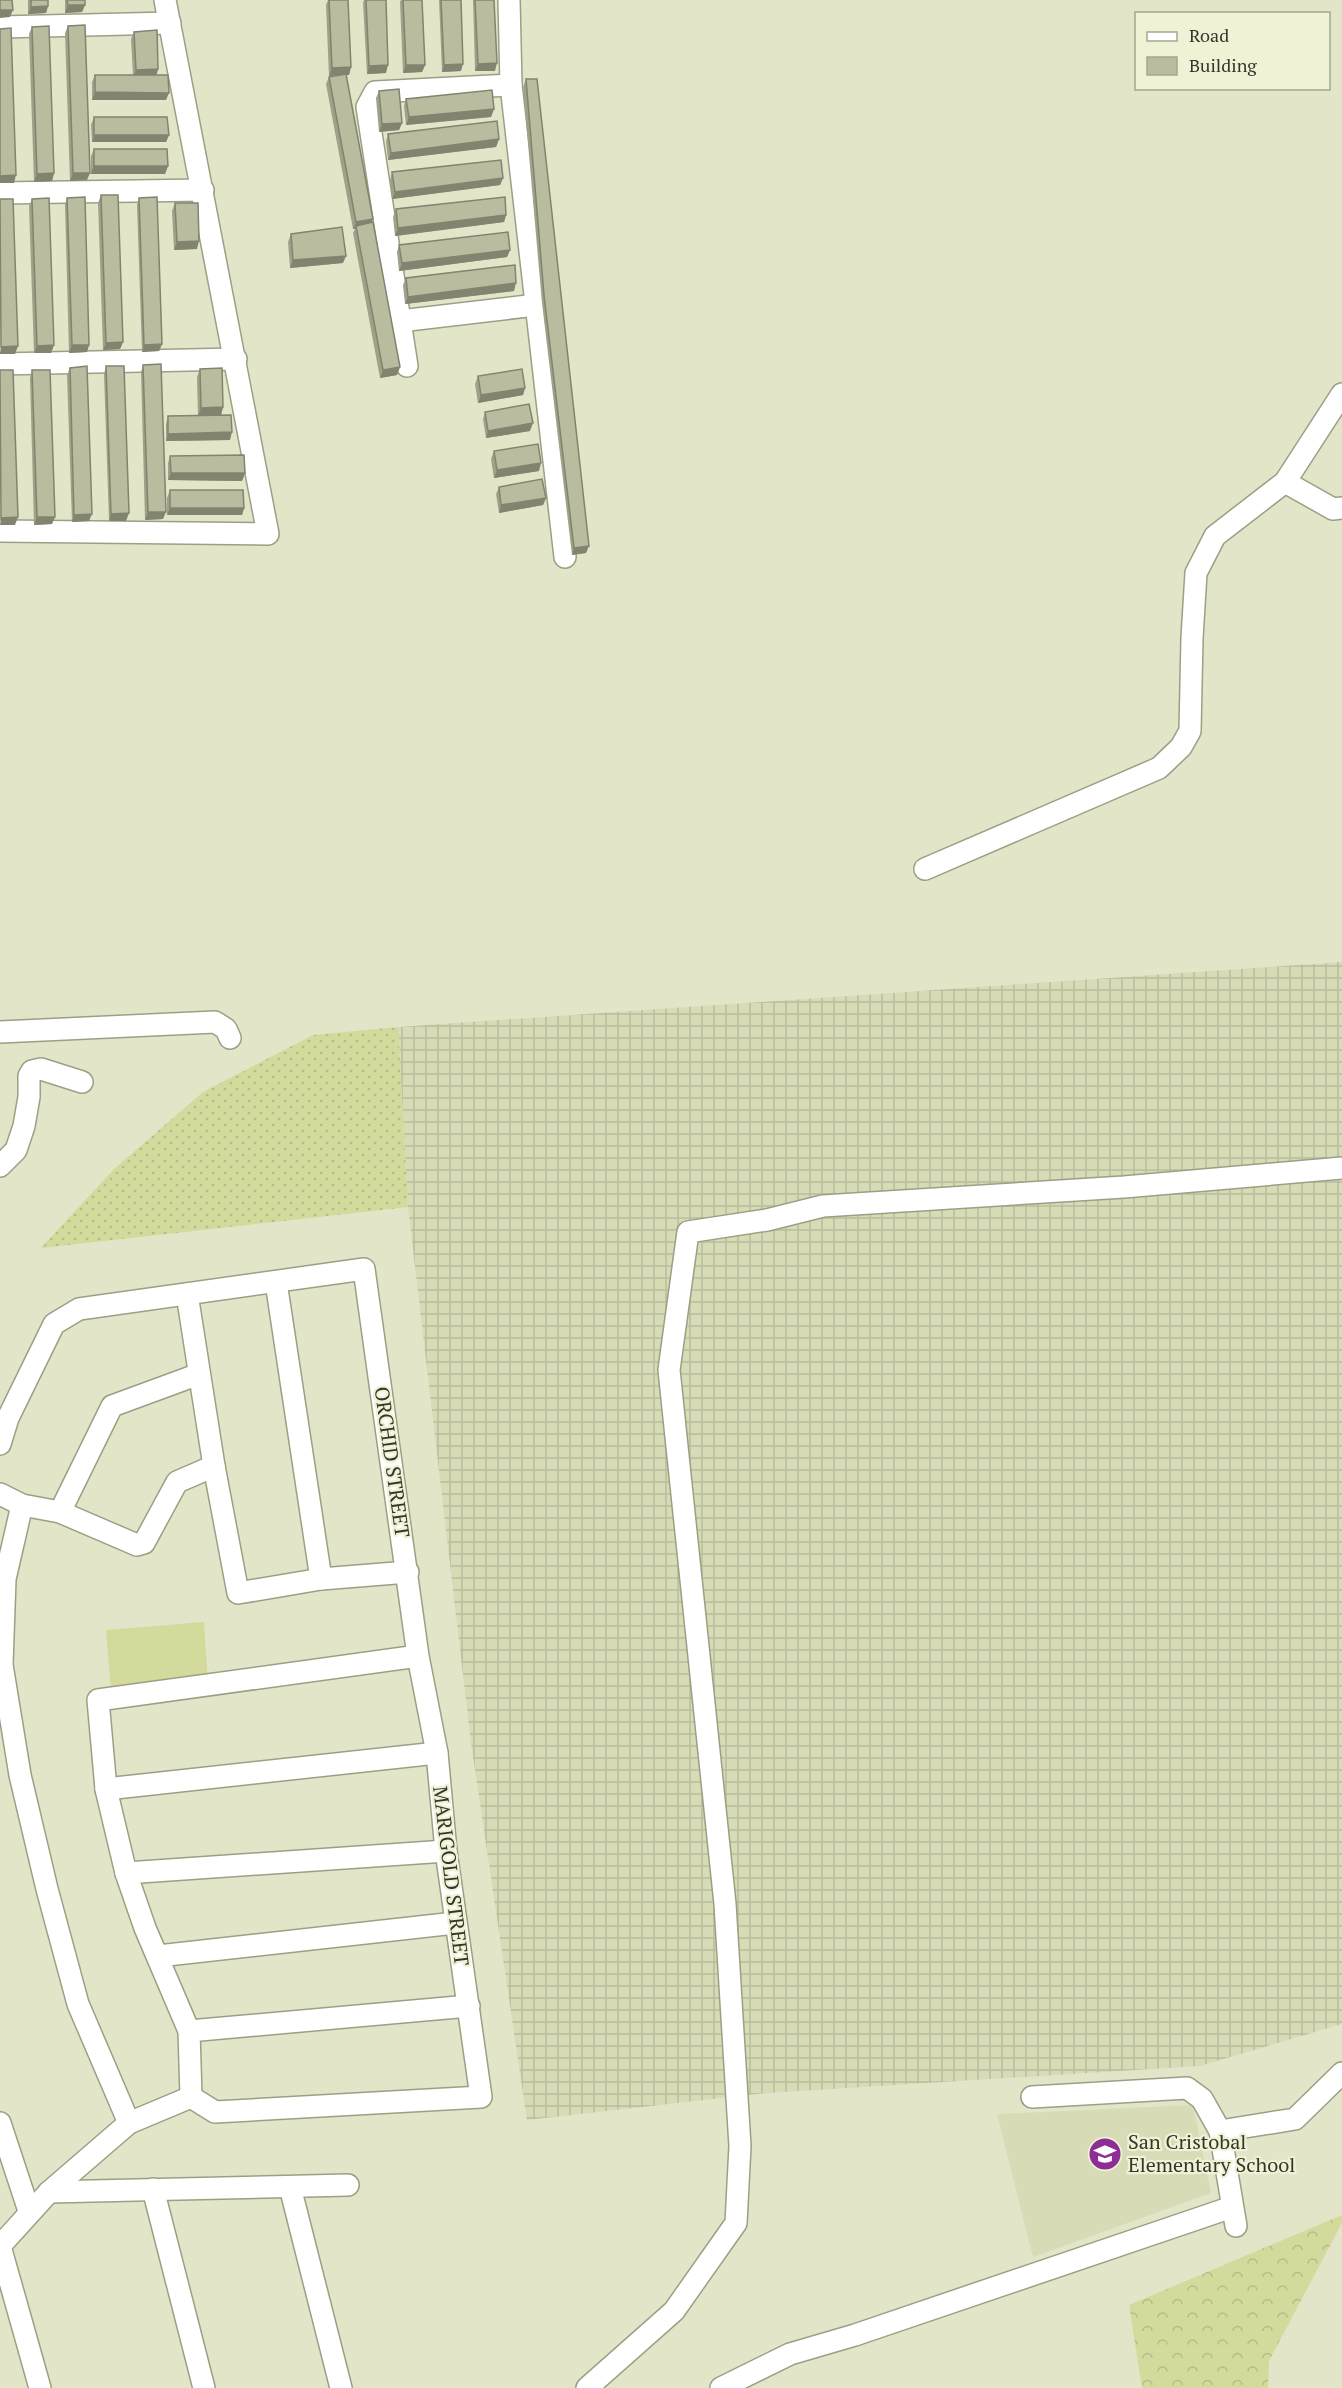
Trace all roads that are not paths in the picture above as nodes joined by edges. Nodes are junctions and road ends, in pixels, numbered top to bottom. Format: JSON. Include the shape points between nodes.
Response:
{"nodes":[{"id":1,"x":165,"y":0,"type":"edge"},
{"id":2,"x":509,"y":0,"type":"edge"},
{"id":3,"x":170,"y":23,"type":"junction"},
{"id":4,"x":0,"y":27,"type":"edge"},
{"id":5,"x":511,"y":86,"type":"junction"},
{"id":6,"x":203,"y":190,"type":"junction"},
{"id":7,"x":0,"y":193,"type":"edge"},
{"id":8,"x":536,"y":305,"type":"junction"},
{"id":9,"x":400,"y":321,"type":"junction"},
{"id":10,"x":236,"y":359,"type":"junction"},
{"id":11,"x":0,"y":364,"type":"edge"},
{"id":12,"x":407,"y":366,"type":"dead end"},
{"id":13,"x":1342,"y":394,"type":"edge"},
{"id":14,"x":1285,"y":482,"type":"junction"},
{"id":15,"x":1342,"y":508,"type":"edge"},
{"id":16,"x":0,"y":531,"type":"edge"},
{"id":17,"x":565,"y":557,"type":"dead end"},
{"id":18,"x":925,"y":869,"type":"dead end"},
{"id":19,"x":0,"y":1032,"type":"edge"},
{"id":20,"x":230,"y":1038,"type":"dead end"},
{"id":21,"x":82,"y":1082,"type":"dead end"},
{"id":22,"x":1,"y":1163,"type":"edge"},
{"id":23,"x":1342,"y":1168,"type":"edge"},
{"id":24,"x":276,"y":1282,"type":"junction"},
{"id":25,"x":188,"y":1294,"type":"junction"},
{"id":26,"x":199,"y":1374,"type":"junction"},
{"id":27,"x":0,"y":1444,"type":"edge"},
{"id":28,"x":214,"y":1466,"type":"junction"},
{"id":29,"x":0,"y":1494,"type":"edge"},
{"id":30,"x":22,"y":1505,"type":"junction"},
{"id":31,"x":60,"y":1512,"type":"junction"},
{"id":32,"x":408,"y":1572,"type":"junction"},
{"id":33,"x":321,"y":1578,"type":"junction"},
{"id":34,"x":418,"y":1656,"type":"junction"},
{"id":35,"x":436,"y":1753,"type":"junction"},
{"id":36,"x":106,"y":1789,"type":"junction"},
{"id":37,"x":446,"y":1851,"type":"junction"},
{"id":38,"x":126,"y":1873,"type":"junction"},
{"id":39,"x":455,"y":1923,"type":"junction"},
{"id":40,"x":158,"y":1956,"type":"junction"},
{"id":41,"x":469,"y":2006,"type":"junction"},
{"id":42,"x":189,"y":2031,"type":"junction"},
{"id":43,"x":1342,"y":2073,"type":"edge"},
{"id":44,"x":191,"y":2097,"type":"junction"},
{"id":45,"x":1032,"y":2097,"type":"dead end"},
{"id":46,"x":0,"y":2123,"type":"edge"},
{"id":47,"x":129,"y":2123,"type":"junction"},
{"id":48,"x":1220,"y":2131,"type":"junction"},
{"id":49,"x":348,"y":2186,"type":"dead end"},
{"id":50,"x":290,"y":2187,"type":"junction"},
{"id":51,"x":153,"y":2189,"type":"junction"},
{"id":52,"x":49,"y":2192,"type":"junction"},
{"id":53,"x":29,"y":2211,"type":"junction"},
{"id":54,"x":0,"y":2246,"type":"edge"},
{"id":55,"x":40,"y":2388,"type":"edge"},
{"id":56,"x":204,"y":2388,"type":"edge"},
{"id":57,"x":341,"y":2388,"type":"edge"},
{"id":58,"x":587,"y":2388,"type":"edge"},
{"id":59,"x":721,"y":2388,"type":"edge"}],
"edges":[{"from":1,"to":3,"type":"street"},
{"from":2,"to":5,"type":"street"},
{"from":3,"to":4,"type":"street"},
{"from":3,"to":6,"type":"street"},
{"from":5,"to":8,"type":"street"},
{"from":5,"to":9,"type":"street","via":[[375,92],[368,107]]},
{"from":6,"to":7,"type":"street"},
{"from":6,"to":10,"type":"street"},
{"from":8,"to":9,"type":"street"},
{"from":8,"to":17,"type":"street"},
{"from":9,"to":12,"type":"street"},
{"from":10,"to":11,"type":"street"},
{"from":10,"to":16,"type":"street","via":[[268,534]]},
{"from":13,"to":14,"type":"street"},
{"from":14,"to":15,"type":"street","via":[[1333,509]]},
{"from":14,"to":18,"type":"street","via":[[1215,536],[1196,573],[1190,731],[1181,747],[1159,768]]},
{"from":19,"to":20,"type":"street","via":[[215,1022],[226,1029]]},
{"from":21,"to":22,"type":"street","via":[[41,1069],[32,1071],[24,1126],[16,1150]]},
{"from":23,"to":58,"type":"street","via":[[1124,1187],[823,1206],[767,1220],[688,1232],[669,1370],[725,1904],[740,2146],[736,2223],[674,2311]]},
{"from":24,"to":25,"type":"street"},
{"from":24,"to":32,"type":"street","name":"ORCHID STREET","via":[[364,1269]]},
{"from":24,"to":33,"type":"street"},
{"from":25,"to":26,"type":"street"},
{"from":25,"to":27,"type":"street","via":[[79,1309],[54,1324],[8,1418]]},
{"from":26,"to":28,"type":"street"},
{"from":26,"to":31,"type":"street","via":[[112,1406]]},
{"from":28,"to":31,"type":"street","via":[[177,1482],[144,1543],[137,1545]]},
{"from":28,"to":33,"type":"street","via":[[238,1593]]},
{"from":29,"to":30,"type":"street"},
{"from":30,"to":31,"type":"street"},
{"from":30,"to":47,"type":"street","via":[[5,1579],[2,1665],[20,1775],[78,2004]]},
{"from":32,"to":33,"type":"street"},
{"from":32,"to":34,"type":"street","name":"ORCHID STREET"},
{"from":34,"to":35,"type":"street","name":"MARIGOLD STREET"},
{"from":34,"to":36,"type":"street","via":[[98,1700]]},
{"from":35,"to":36,"type":"street"},
{"from":35,"to":37,"type":"street","name":"MARIGOLD STREET"},
{"from":36,"to":38,"type":"street"},
{"from":37,"to":38,"type":"street"},
{"from":37,"to":39,"type":"street","name":"MARIGOLD STREET"},
{"from":38,"to":40,"type":"street"},
{"from":39,"to":40,"type":"street"},
{"from":39,"to":41,"type":"street","name":"MARIGOLD STREET"},
{"from":40,"to":42,"type":"street"},
{"from":41,"to":42,"type":"street"},
{"from":41,"to":44,"type":"street","name":"MARIGOLD STREET","via":[[481,2097],[215,2112]]},
{"from":42,"to":44,"type":"street"},
{"from":43,"to":48,"type":"street","via":[[1295,2119]]},
{"from":44,"to":47,"type":"street"},
{"from":45,"to":48,"type":"street","via":[[1187,2088],[1202,2099]]},
{"from":46,"to":53,"type":"street"},
{"from":47,"to":52,"type":"street"},
{"from":48,"to":59,"type":"street","via":[[1234,2216],[790,2354]]},
{"from":49,"to":50,"type":"street"},
{"from":50,"to":51,"type":"street"},
{"from":50,"to":57,"type":"street"},
{"from":51,"to":52,"type":"street"},
{"from":51,"to":56,"type":"street"},
{"from":52,"to":53,"type":"street"},
{"from":53,"to":54,"type":"street"},
{"from":54,"to":55,"type":"street"}]}
